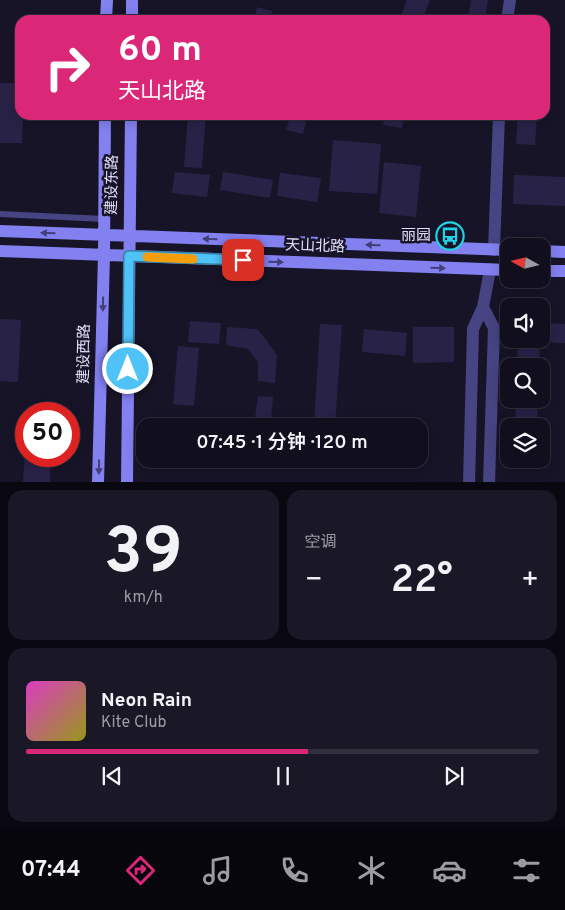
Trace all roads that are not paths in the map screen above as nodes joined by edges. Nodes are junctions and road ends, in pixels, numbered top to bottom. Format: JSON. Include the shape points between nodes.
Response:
{"nodes":[{"id":1,"x":106,"y":0,"type":"edge"},
{"id":2,"x":132,"y":0,"type":"edge"},
{"id":3,"x":510,"y":0,"type":"edge"},
{"id":4,"x":106,"y":15,"type":"edge"},
{"id":5,"x":132,"y":15,"type":"edge"},
{"id":6,"x":508,"y":15,"type":"edge"},
{"id":7,"x":105,"y":120,"type":"edge"},
{"id":8,"x":130,"y":120,"type":"edge"},
{"id":9,"x":499,"y":120,"type":"edge"},
{"id":10,"x":0,"y":214,"type":"edge"},
{"id":11,"x":104,"y":219,"type":"junction"},
{"id":12,"x":0,"y":231,"type":"edge"},
{"id":13,"x":103,"y":235,"type":"junction"},
{"id":14,"x":129,"y":236,"type":"junction"},
{"id":15,"x":494,"y":250,"type":"junction"},
{"id":16,"x":500,"y":250,"type":"edge"},
{"id":17,"x":0,"y":251,"type":"edge"},
{"id":18,"x":550,"y":251,"type":"edge"},
{"id":19,"x":565,"y":252,"type":"edge"},
{"id":20,"x":104,"y":256,"type":"junction"},
{"id":21,"x":129,"y":256,"type":"junction"},
{"id":22,"x":490,"y":270,"type":"junction"},
{"id":23,"x":500,"y":270,"type":"edge"},
{"id":24,"x":550,"y":271,"type":"edge"},
{"id":25,"x":565,"y":272,"type":"edge"},
{"id":26,"x":483,"y":307,"type":"junction"},
{"id":27,"x":98,"y":482,"type":"edge"},
{"id":28,"x":127,"y":482,"type":"edge"},
{"id":29,"x":469,"y":482,"type":"edge"},
{"id":30,"x":489,"y":482,"type":"edge"}],
"edges":[{"from":1,"to":4,"type":"main road"},
{"from":2,"to":5,"type":"main road"},
{"from":3,"to":6,"type":"street"},
{"from":7,"to":11,"type":"main road","name":"建设东路"},
{"from":8,"to":14,"type":"main road","name":"建设东路"},
{"from":9,"to":15,"type":"street"},
{"from":10,"to":11,"type":"lane"},
{"from":11,"to":13,"type":"main road","name":"建设东路"},
{"from":13,"to":12,"type":"main road","one_way":true},
{"from":13,"to":14,"type":"main road"},
{"from":13,"to":20,"type":"main road","name":"建设东路"},
{"from":15,"to":14,"type":"main road","one_way":true},
{"from":14,"to":21,"type":"main road","name":"建设东路"},
{"from":15,"to":16,"type":"main road"},
{"from":17,"to":20,"type":"main road","name":"天山北路"},
{"from":18,"to":19,"type":"main road"},
{"from":20,"to":21,"type":"main road","name":"天山北路"},
{"from":20,"to":27,"type":"main road","name":"建设西路","one_way":true},
{"from":21,"to":22,"type":"main road","name":"天山北路","one_way":true},
{"from":21,"to":28,"type":"main road"},
{"from":22,"to":23,"type":"main road","name":"天山北路"},
{"from":22,"to":26,"type":"street"},
{"from":24,"to":25,"type":"main road"},
{"from":26,"to":29,"type":"street","via":[[473,329]]},
{"from":26,"to":30,"type":"street","via":[[494,328]]}]}
